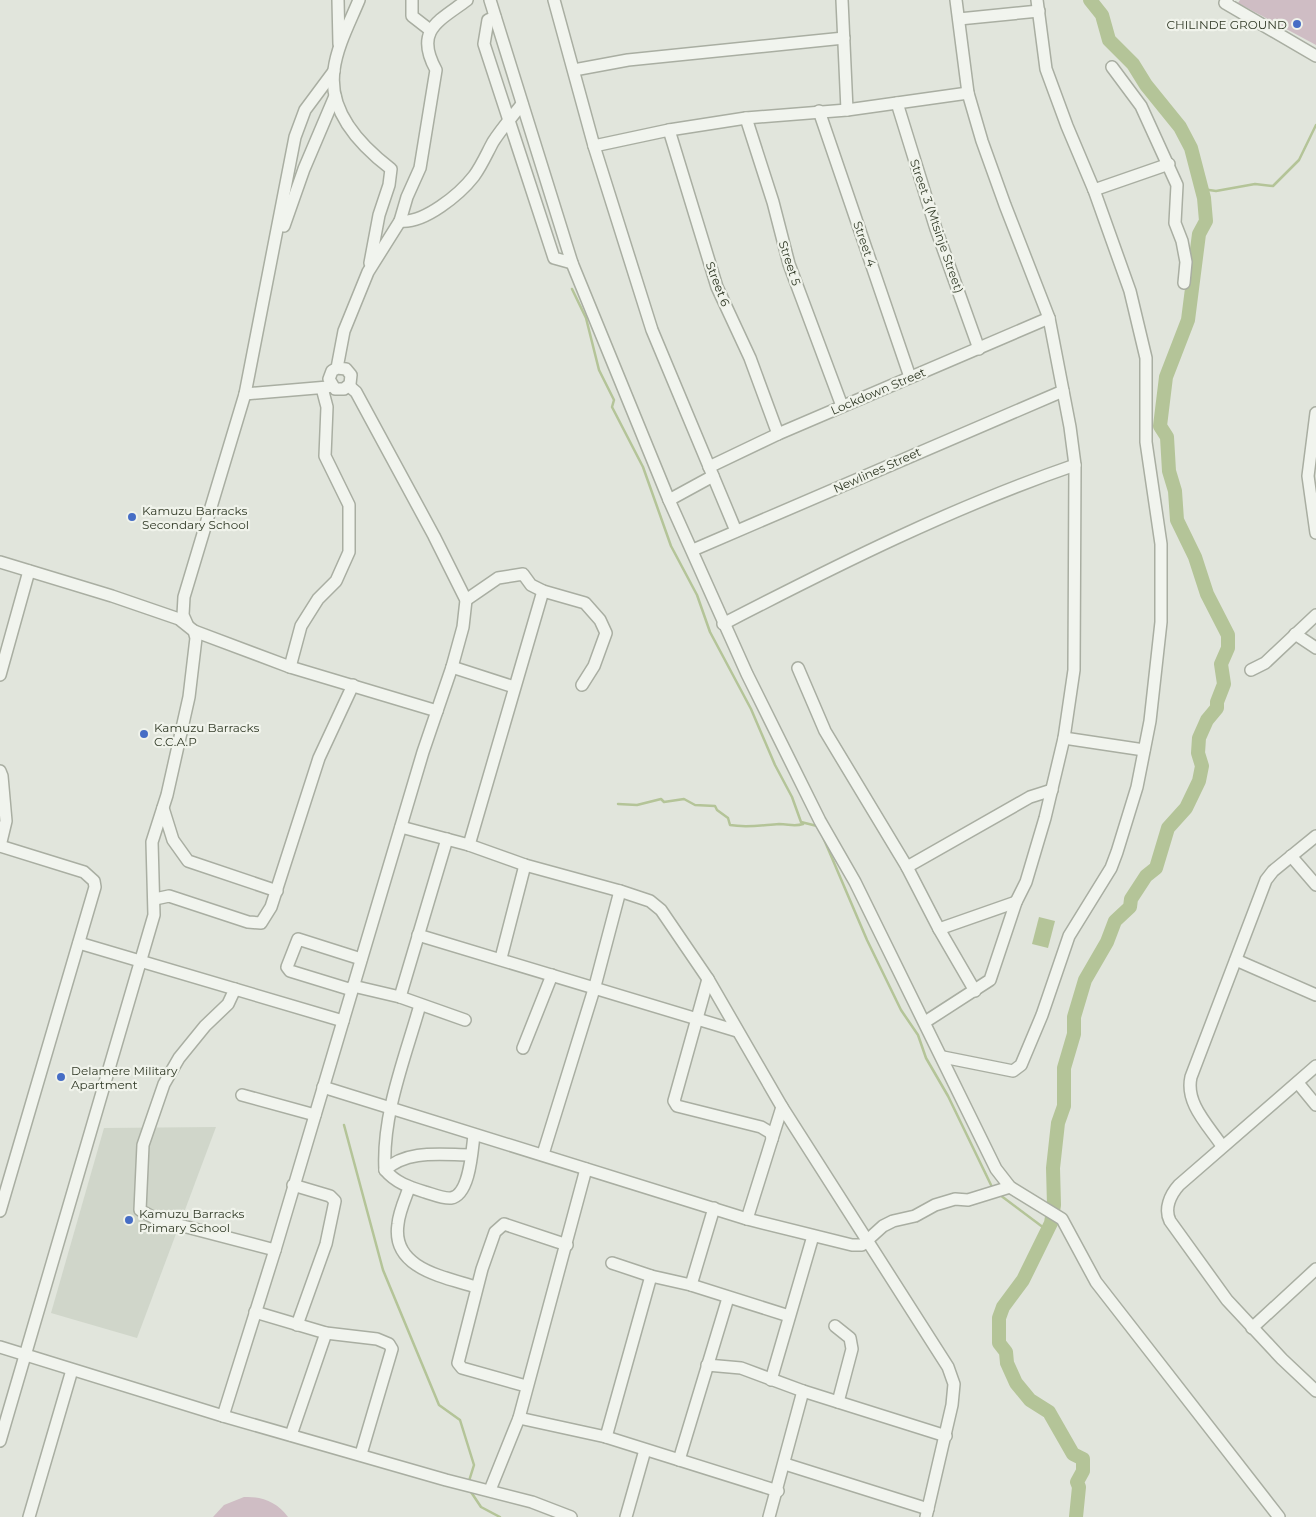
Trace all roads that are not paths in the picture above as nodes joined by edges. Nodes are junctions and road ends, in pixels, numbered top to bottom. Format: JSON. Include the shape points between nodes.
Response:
{"nodes":[{"id":1,"x":338,"y":0,"type":"edge"},
{"id":2,"x":359,"y":0,"type":"edge"},
{"id":3,"x":412,"y":0,"type":"edge"},
{"id":4,"x":467,"y":0,"type":"edge"},
{"id":5,"x":490,"y":0,"type":"edge"},
{"id":6,"x":554,"y":0,"type":"edge"},
{"id":7,"x":842,"y":0,"type":"edge"},
{"id":8,"x":956,"y":0,"type":"edge"},
{"id":9,"x":1227,"y":0,"type":"edge"},
{"id":10,"x":1038,"y":6,"type":"edge"},
{"id":11,"x":495,"y":16,"type":"junction"},
{"id":12,"x":959,"y":19,"type":"junction"},
{"id":13,"x":430,"y":30,"type":"junction"},
{"id":14,"x":844,"y":38,"type":"junction"},
{"id":15,"x":340,"y":48,"type":"junction"},
{"id":16,"x":1316,"y":56,"type":"edge"},
{"id":17,"x":1112,"y":67,"type":"dead end"},
{"id":18,"x":574,"y":70,"type":"junction"},
{"id":19,"x":334,"y":71,"type":"junction"},
{"id":20,"x":968,"y":93,"type":"junction"},
{"id":21,"x":335,"y":96,"type":"junction"},
{"id":22,"x":897,"y":103,"type":"junction"},
{"id":23,"x":522,"y":104,"type":"junction"},
{"id":24,"x":847,"y":110,"type":"junction"},
{"id":25,"x":819,"y":112,"type":"junction"},
{"id":26,"x":746,"y":118,"type":"junction"},
{"id":27,"x":508,"y":122,"type":"junction"},
{"id":28,"x":669,"y":130,"type":"junction"},
{"id":29,"x":594,"y":146,"type":"junction"},
{"id":30,"x":1168,"y":164,"type":"junction"},
{"id":31,"x":1094,"y":190,"type":"junction"},
{"id":32,"x":400,"y":220,"type":"junction"},
{"id":33,"x":274,"y":246,"type":"junction"},
{"id":34,"x":572,"y":263,"type":"junction"},
{"id":35,"x":368,"y":272,"type":"junction"},
{"id":36,"x":1184,"y":283,"type":"dead end"},
{"id":37,"x":1049,"y":318,"type":"junction"},
{"id":38,"x":980,"y":349,"type":"junction"},
{"id":39,"x":337,"y":368,"type":"junction"},
{"id":40,"x":910,"y":377,"type":"junction"},
{"id":41,"x":349,"y":386,"type":"junction"},
{"id":42,"x":327,"y":387,"type":"junction"},
{"id":43,"x":1063,"y":391,"type":"junction"},
{"id":44,"x":245,"y":394,"type":"junction"},
{"id":45,"x":842,"y":406,"type":"junction"},
{"id":46,"x":1316,"y":413,"type":"edge"},
{"id":47,"x":778,"y":434,"type":"junction"},
{"id":48,"x":1075,"y":465,"type":"junction"},
{"id":49,"x":711,"y":472,"type":"junction"},
{"id":50,"x":669,"y":500,"type":"junction"},
{"id":51,"x":736,"y":531,"type":"junction"},
{"id":52,"x":1316,"y":533,"type":"edge"},
{"id":53,"x":692,"y":550,"type":"junction"},
{"id":54,"x":0,"y":562,"type":"edge"},
{"id":55,"x":29,"y":571,"type":"junction"},
{"id":56,"x":543,"y":591,"type":"junction"},
{"id":57,"x":466,"y":600,"type":"junction"},
{"id":58,"x":1316,"y":614,"type":"edge"},
{"id":59,"x":723,"y":624,"type":"junction"},
{"id":60,"x":191,"y":627,"type":"junction"},
{"id":61,"x":1295,"y":634,"type":"junction"},
{"id":62,"x":1316,"y":648,"type":"edge"},
{"id":63,"x":290,"y":667,"type":"junction"},
{"id":64,"x":452,"y":667,"type":"junction"},
{"id":65,"x":798,"y":668,"type":"dead end"},
{"id":66,"x":1251,"y":670,"type":"dead end"},
{"id":67,"x":0,"y":675,"type":"edge"},
{"id":68,"x":582,"y":684,"type":"dead end"},
{"id":69,"x":352,"y":685,"type":"junction"},
{"id":70,"x":514,"y":687,"type":"junction"},
{"id":71,"x":437,"y":710,"type":"junction"},
{"id":72,"x":1064,"y":738,"type":"junction"},
{"id":73,"x":1144,"y":750,"type":"junction"},
{"id":74,"x":0,"y":771,"type":"edge"},
{"id":75,"x":1052,"y":790,"type":"junction"},
{"id":76,"x":163,"y":808,"type":"junction"},
{"id":77,"x":401,"y":827,"type":"junction"},
{"id":78,"x":1316,"y":836,"type":"edge"},
{"id":79,"x":447,"y":839,"type":"junction"},
{"id":80,"x":469,"y":845,"type":"junction"},
{"id":81,"x":0,"y":846,"type":"edge"},
{"id":82,"x":1291,"y":856,"type":"junction"},
{"id":83,"x":525,"y":865,"type":"junction"},
{"id":84,"x":907,"y":866,"type":"junction"},
{"id":85,"x":1316,"y":885,"type":"edge"},
{"id":86,"x":277,"y":891,"type":"junction"},
{"id":87,"x":620,"y":891,"type":"junction"},
{"id":88,"x":155,"y":899,"type":"junction"},
{"id":89,"x":1016,"y":902,"type":"junction"},
{"id":90,"x":938,"y":929,"type":"junction"},
{"id":91,"x":418,"y":935,"type":"junction"},
{"id":92,"x":79,"y":943,"type":"junction"},
{"id":93,"x":361,"y":958,"type":"junction"},
{"id":94,"x":501,"y":958,"type":"junction"},
{"id":95,"x":140,"y":960,"type":"junction"},
{"id":96,"x":1236,"y":960,"type":"junction"},
{"id":97,"x":552,"y":975,"type":"junction"},
{"id":98,"x":708,"y":979,"type":"junction"},
{"id":99,"x":595,"y":986,"type":"junction"},
{"id":100,"x":353,"y":988,"type":"junction"},
{"id":101,"x":235,"y":989,"type":"junction"},
{"id":102,"x":975,"y":991,"type":"junction"},
{"id":103,"x":1316,"y":995,"type":"edge"},
{"id":104,"x":400,"y":997,"type":"junction"},
{"id":105,"x":420,"y":1005,"type":"junction"},
{"id":106,"x":695,"y":1017,"type":"junction"},
{"id":107,"x":466,"y":1020,"type":"dead end"},
{"id":108,"x":343,"y":1021,"type":"junction"},
{"id":109,"x":925,"y":1022,"type":"junction"},
{"id":110,"x":738,"y":1031,"type":"junction"},
{"id":111,"x":523,"y":1048,"type":"dead end"},
{"id":112,"x":943,"y":1057,"type":"junction"},
{"id":113,"x":1316,"y":1066,"type":"edge"},
{"id":114,"x":1298,"y":1083,"type":"junction"},
{"id":115,"x":323,"y":1087,"type":"junction"},
{"id":116,"x":242,"y":1095,"type":"dead end"},
{"id":117,"x":1316,"y":1105,"type":"edge"},
{"id":118,"x":782,"y":1107,"type":"junction"},
{"id":119,"x":392,"y":1108,"type":"junction"},
{"id":120,"x":315,"y":1115,"type":"junction"},
{"id":121,"x":474,"y":1135,"type":"junction"},
{"id":122,"x":772,"y":1139,"type":"junction"},
{"id":123,"x":1222,"y":1146,"type":"junction"},
{"id":124,"x":543,"y":1154,"type":"junction"},
{"id":125,"x":471,"y":1155,"type":"junction"},
{"id":126,"x":586,"y":1169,"type":"junction"},
{"id":127,"x":386,"y":1170,"type":"junction"},
{"id":128,"x":293,"y":1186,"type":"junction"},
{"id":129,"x":1010,"y":1187,"type":"junction"},
{"id":130,"x":409,"y":1188,"type":"junction"},
{"id":131,"x":714,"y":1208,"type":"junction"},
{"id":132,"x":0,"y":1211,"type":"edge"},
{"id":133,"x":747,"y":1219,"type":"junction"},
{"id":134,"x":813,"y":1236,"type":"junction"},
{"id":135,"x":867,"y":1241,"type":"junction"},
{"id":136,"x":567,"y":1245,"type":"junction"},
{"id":137,"x":275,"y":1250,"type":"junction"},
{"id":138,"x":612,"y":1263,"type":"dead end"},
{"id":139,"x":1316,"y":1269,"type":"edge"},
{"id":140,"x":651,"y":1276,"type":"junction"},
{"id":141,"x":691,"y":1285,"type":"junction"},
{"id":142,"x":476,"y":1287,"type":"junction"},
{"id":143,"x":728,"y":1298,"type":"junction"},
{"id":144,"x":256,"y":1312,"type":"junction"},
{"id":145,"x":789,"y":1316,"type":"junction"},
{"id":146,"x":297,"y":1325,"type":"junction"},
{"id":147,"x":835,"y":1326,"type":"dead end"},
{"id":148,"x":1252,"y":1328,"type":"junction"},
{"id":149,"x":326,"y":1333,"type":"junction"},
{"id":150,"x":0,"y":1347,"type":"edge"},
{"id":151,"x":26,"y":1355,"type":"junction"},
{"id":152,"x":707,"y":1365,"type":"junction"},
{"id":153,"x":72,"y":1370,"type":"junction"},
{"id":154,"x":770,"y":1380,"type":"junction"},
{"id":155,"x":1313,"y":1384,"type":"edge"},
{"id":156,"x":526,"y":1386,"type":"junction"},
{"id":157,"x":803,"y":1391,"type":"junction"},
{"id":158,"x":838,"y":1402,"type":"junction"},
{"id":159,"x":223,"y":1416,"type":"junction"},
{"id":160,"x":518,"y":1418,"type":"junction"},
{"id":161,"x":291,"y":1434,"type":"junction"},
{"id":162,"x":946,"y":1436,"type":"junction"},
{"id":163,"x":606,"y":1437,"type":"junction"},
{"id":164,"x":0,"y":1440,"type":"edge"},
{"id":165,"x":645,"y":1450,"type":"junction"},
{"id":166,"x":361,"y":1454,"type":"junction"},
{"id":167,"x":679,"y":1460,"type":"junction"},
{"id":168,"x":785,"y":1464,"type":"junction"},
{"id":169,"x":490,"y":1490,"type":"junction"},
{"id":170,"x":778,"y":1491,"type":"junction"},
{"id":171,"x":927,"y":1513,"type":"edge"},
{"id":172,"x":29,"y":1517,"type":"edge"},
{"id":173,"x":570,"y":1517,"type":"edge"},
{"id":174,"x":626,"y":1517,"type":"edge"},
{"id":175,"x":769,"y":1517,"type":"edge"},
{"id":176,"x":1279,"y":1517,"type":"edge"}],
"edges":[{"from":1,"to":15,"type":"street"},
{"from":2,"to":15,"type":"street"},
{"from":3,"to":13,"type":"street","via":[[412,16]]},
{"from":4,"to":13,"type":"street","via":[[438,20]]},
{"from":5,"to":11,"type":"street"},
{"from":6,"to":18,"type":"street"},
{"from":7,"to":14,"type":"street"},
{"from":8,"to":12,"type":"street"},
{"from":9,"to":16,"type":"street","via":[[1225,4]]},
{"from":10,"to":12,"type":"street"},
{"from":10,"to":31,"type":"street","via":[[1046,69]]},
{"from":11,"to":23,"type":"street"},
{"from":11,"to":27,"type":"street","via":[[488,20],[484,44]]},
{"from":12,"to":20,"type":"street"},
{"from":13,"to":32,"type":"street","via":[[428,47],[436,70],[435,80],[420,168]]},
{"from":14,"to":18,"type":"street","via":[[637,59]]},
{"from":14,"to":24,"type":"street"},
{"from":15,"to":19,"type":"street"},
{"from":17,"to":30,"type":"street","via":[[1141,106]]},
{"from":18,"to":29,"type":"street"},
{"from":19,"to":21,"type":"street"},
{"from":19,"to":33,"type":"street","via":[[306,110],[295,137]]},
{"from":20,"to":22,"type":"street"},
{"from":20,"to":37,"type":"street","via":[[1002,196]]},
{"from":21,"to":33,"type":"street"},
{"from":21,"to":35,"type":"street","via":[[351,131],[391,169]]},
{"from":22,"to":24,"type":"street"},
{"from":22,"to":38,"type":"street","name":"Street 3 (Mtsinje Street)","via":[[936,229]]},
{"from":23,"to":27,"type":"street"},
{"from":23,"to":34,"type":"street"},
{"from":24,"to":25,"type":"street"},
{"from":25,"to":26,"type":"street"},
{"from":25,"to":40,"type":"street","name":"Street 4"},
{"from":26,"to":28,"type":"street"},
{"from":26,"to":45,"type":"street","name":"Street 5","via":[[789,264]]},
{"from":27,"to":32,"type":"street","via":[[474,176],[446,202],[410,222]]},
{"from":27,"to":34,"type":"street","via":[[554,258]]},
{"from":28,"to":29,"type":"street"},
{"from":28,"to":47,"type":"street","name":"Street 6","via":[[717,287],[750,358]]},
{"from":29,"to":49,"type":"street","via":[[652,330]]},
{"from":30,"to":31,"type":"street"},
{"from":30,"to":36,"type":"street","via":[[1176,185],[1175,223],[1186,262]]},
{"from":31,"to":73,"type":"street","via":[[1130,291],[1146,358],[1146,442],[1161,544],[1161,613],[1157,674]]},
{"from":32,"to":35,"type":"street"},
{"from":33,"to":44,"type":"street"},
{"from":34,"to":50,"type":"street"},
{"from":35,"to":39,"type":"street","via":[[344,331]]},
{"from":37,"to":38,"type":"street","name":"Lockdown Street"},
{"from":37,"to":43,"type":"street"},
{"from":38,"to":40,"type":"street","name":"Lockdown Street"},
{"from":39,"to":41,"type":"street","via":[[350,373]]},
{"from":39,"to":42,"type":"street"},
{"from":40,"to":45,"type":"street","name":"Lockdown Street"},
{"from":41,"to":42,"type":"street","via":[[341,390]]},
{"from":41,"to":57,"type":"street","via":[[356,392],[404,478]]},
{"from":42,"to":44,"type":"street"},
{"from":42,"to":63,"type":"street","via":[[325,456],[349,505],[348,552],[336,582],[318,599],[301,626]]},
{"from":43,"to":48,"type":"street"},
{"from":43,"to":51,"type":"street","name":"Newlines Street"},
{"from":44,"to":60,"type":"street","via":[[184,597],[183,616]]},
{"from":45,"to":47,"type":"street","name":"Lockdown Street"},
{"from":46,"to":52,"type":"street","via":[[1308,476]]},
{"from":47,"to":49,"type":"street","name":"Lockdown Street"},
{"from":48,"to":59,"type":"street","via":[[968,506]]},
{"from":48,"to":72,"type":"street","via":[[1074,670]]},
{"from":49,"to":50,"type":"street","name":"Lockdown Street"},
{"from":49,"to":51,"type":"street"},
{"from":50,"to":53,"type":"street"},
{"from":51,"to":53,"type":"street","name":"Newlines Street"},
{"from":53,"to":59,"type":"street"},
{"from":54,"to":55,"type":"street"},
{"from":55,"to":60,"type":"street","via":[[179,619]]},
{"from":55,"to":67,"type":"street"},
{"from":56,"to":57,"type":"street","via":[[532,585],[524,574],[506,576]]},
{"from":56,"to":68,"type":"street","via":[[585,602],[605,628],[594,666]]},
{"from":56,"to":70,"type":"street"},
{"from":57,"to":64,"type":"street","via":[[462,632]]},
{"from":58,"to":61,"type":"street"},
{"from":59,"to":109,"type":"street","via":[[820,821],[855,882]]},
{"from":60,"to":63,"type":"street"},
{"from":60,"to":76,"type":"street","via":[[196,648],[192,679]]},
{"from":61,"to":62,"type":"street"},
{"from":61,"to":66,"type":"street","via":[[1265,663]]},
{"from":63,"to":69,"type":"street"},
{"from":64,"to":70,"type":"street"},
{"from":64,"to":71,"type":"street"},
{"from":65,"to":84,"type":"street","via":[[825,731]]},
{"from":69,"to":71,"type":"street"},
{"from":69,"to":86,"type":"street","via":[[319,758]]},
{"from":70,"to":80,"type":"street"},
{"from":71,"to":77,"type":"street"},
{"from":72,"to":73,"type":"street"},
{"from":72,"to":75,"type":"street"},
{"from":73,"to":112,"type":"street","via":[[1118,852],[1069,936],[1042,1015],[1019,1068],[1013,1071]]},
{"from":74,"to":81,"type":"street","via":[[6,822]]},
{"from":75,"to":84,"type":"street","via":[[1030,797]]},
{"from":75,"to":89,"type":"street","via":[[1026,882]]},
{"from":76,"to":86,"type":"street","via":[[173,840],[188,861]]},
{"from":76,"to":88,"type":"street","via":[[152,842]]},
{"from":77,"to":79,"type":"street"},
{"from":77,"to":93,"type":"street"},
{"from":78,"to":82,"type":"street"},
{"from":79,"to":80,"type":"street"},
{"from":79,"to":91,"type":"street"},
{"from":80,"to":83,"type":"street"},
{"from":81,"to":92,"type":"street","via":[[84,872],[94,881]]},
{"from":82,"to":85,"type":"street"},
{"from":82,"to":96,"type":"street","via":[[1266,880]]},
{"from":83,"to":87,"type":"street"},
{"from":83,"to":94,"type":"street"},
{"from":84,"to":90,"type":"street"},
{"from":86,"to":88,"type":"street","via":[[266,917],[257,924],[169,896]]},
{"from":87,"to":98,"type":"street","via":[[650,902],[661,910]]},
{"from":87,"to":99,"type":"street"},
{"from":88,"to":95,"type":"street","via":[[154,915]]},
{"from":89,"to":90,"type":"street"},
{"from":89,"to":102,"type":"street","via":[[990,980]]},
{"from":90,"to":102,"type":"street"},
{"from":91,"to":94,"type":"street"},
{"from":91,"to":104,"type":"street"},
{"from":92,"to":95,"type":"street"},
{"from":92,"to":132,"type":"street"},
{"from":93,"to":100,"type":"street"},
{"from":93,"to":100,"type":"street","via":[[298,939],[287,967],[290,971]]},
{"from":94,"to":97,"type":"street"},
{"from":95,"to":101,"type":"street"},
{"from":95,"to":151,"type":"street"},
{"from":96,"to":103,"type":"street"},
{"from":96,"to":123,"type":"street","via":[[1191,1077],[1189,1091],[1192,1102]]},
{"from":97,"to":99,"type":"street"},
{"from":97,"to":111,"type":"street"},
{"from":98,"to":106,"type":"street"},
{"from":98,"to":110,"type":"street"},
{"from":99,"to":106,"type":"street"},
{"from":99,"to":124,"type":"street"},
{"from":100,"to":104,"type":"street"},
{"from":100,"to":108,"type":"street"},
{"from":101,"to":108,"type":"street"},
{"from":101,"to":137,"type":"street","via":[[228,1004],[179,1058],[164,1084],[143,1145],[140,1210],[156,1219]]},
{"from":102,"to":109,"type":"street"},
{"from":104,"to":105,"type":"street"},
{"from":105,"to":107,"type":"street"},
{"from":105,"to":119,"type":"street"},
{"from":106,"to":110,"type":"street"},
{"from":106,"to":122,"type":"street","via":[[675,1104],[760,1127],[771,1133]]},
{"from":108,"to":115,"type":"street"},
{"from":109,"to":112,"type":"street"},
{"from":110,"to":118,"type":"street"},
{"from":112,"to":129,"type":"street","via":[[996,1169]]},
{"from":113,"to":114,"type":"street"},
{"from":114,"to":117,"type":"street"},
{"from":114,"to":123,"type":"street"},
{"from":115,"to":119,"type":"street"},
{"from":115,"to":120,"type":"street"},
{"from":116,"to":120,"type":"street"},
{"from":118,"to":122,"type":"street"},
{"from":118,"to":135,"type":"street"},
{"from":119,"to":121,"type":"street"},
{"from":119,"to":127,"type":"street","via":[[385,1144]]},
{"from":120,"to":128,"type":"street"},
{"from":121,"to":124,"type":"street"},
{"from":121,"to":125,"type":"street"},
{"from":122,"to":133,"type":"street"},
{"from":123,"to":148,"type":"street","via":[[1174,1189],[1168,1216],[1227,1300]]},
{"from":124,"to":126,"type":"street"},
{"from":125,"to":127,"type":"street","via":[[412,1156],[396,1160]]},
{"from":125,"to":130,"type":"street","via":[[469,1172],[458,1195],[451,1198]]},
{"from":126,"to":131,"type":"street"},
{"from":126,"to":136,"type":"street"},
{"from":127,"to":130,"type":"street","via":[[394,1180]]},
{"from":128,"to":137,"type":"street"},
{"from":128,"to":146,"type":"street","via":[[330,1196],[335,1201],[326,1244]]},
{"from":129,"to":135,"type":"street","via":[[968,1200],[955,1199],[935,1205],[915,1216],[883,1226]]},
{"from":129,"to":176,"type":"street","via":[[1062,1219],[1096,1282]]},
{"from":130,"to":142,"type":"street","via":[[397,1226],[398,1240],[404,1252],[418,1268]]},
{"from":131,"to":133,"type":"street"},
{"from":131,"to":141,"type":"street"},
{"from":133,"to":134,"type":"street"},
{"from":134,"to":135,"type":"street","via":[[857,1246]]},
{"from":134,"to":145,"type":"street"},
{"from":135,"to":162,"type":"street","via":[[952,1375],[953,1398]]},
{"from":136,"to":142,"type":"street","via":[[504,1224],[495,1232]]},
{"from":136,"to":156,"type":"street"},
{"from":137,"to":144,"type":"street"},
{"from":138,"to":140,"type":"street"},
{"from":139,"to":148,"type":"street"},
{"from":140,"to":141,"type":"street"},
{"from":140,"to":163,"type":"street"},
{"from":141,"to":143,"type":"street"},
{"from":142,"to":156,"type":"street","via":[[458,1363],[462,1368]]},
{"from":143,"to":145,"type":"street"},
{"from":143,"to":152,"type":"street"},
{"from":144,"to":146,"type":"street"},
{"from":144,"to":159,"type":"street"},
{"from":145,"to":154,"type":"street"},
{"from":146,"to":149,"type":"street"},
{"from":147,"to":158,"type":"street","via":[[850,1338],[852,1349]]},
{"from":148,"to":155,"type":"street"},
{"from":149,"to":161,"type":"street"},
{"from":149,"to":166,"type":"street","via":[[384,1341],[392,1349]]},
{"from":150,"to":151,"type":"street"},
{"from":151,"to":153,"type":"street"},
{"from":151,"to":164,"type":"street"},
{"from":152,"to":154,"type":"street","via":[[741,1368]]},
{"from":152,"to":167,"type":"street"},
{"from":153,"to":159,"type":"street"},
{"from":153,"to":172,"type":"street"},
{"from":154,"to":157,"type":"street"},
{"from":156,"to":160,"type":"street"},
{"from":157,"to":158,"type":"street"},
{"from":157,"to":168,"type":"street"},
{"from":158,"to":162,"type":"street"},
{"from":159,"to":161,"type":"street"},
{"from":160,"to":163,"type":"street"},
{"from":160,"to":169,"type":"street"},
{"from":161,"to":166,"type":"street"},
{"from":162,"to":171,"type":"street"},
{"from":163,"to":165,"type":"street"},
{"from":165,"to":167,"type":"street"},
{"from":165,"to":174,"type":"street"},
{"from":166,"to":169,"type":"street"},
{"from":167,"to":170,"type":"street"},
{"from":168,"to":170,"type":"street"},
{"from":168,"to":171,"type":"street"},
{"from":169,"to":173,"type":"street"},
{"from":170,"to":175,"type":"street"}]}
